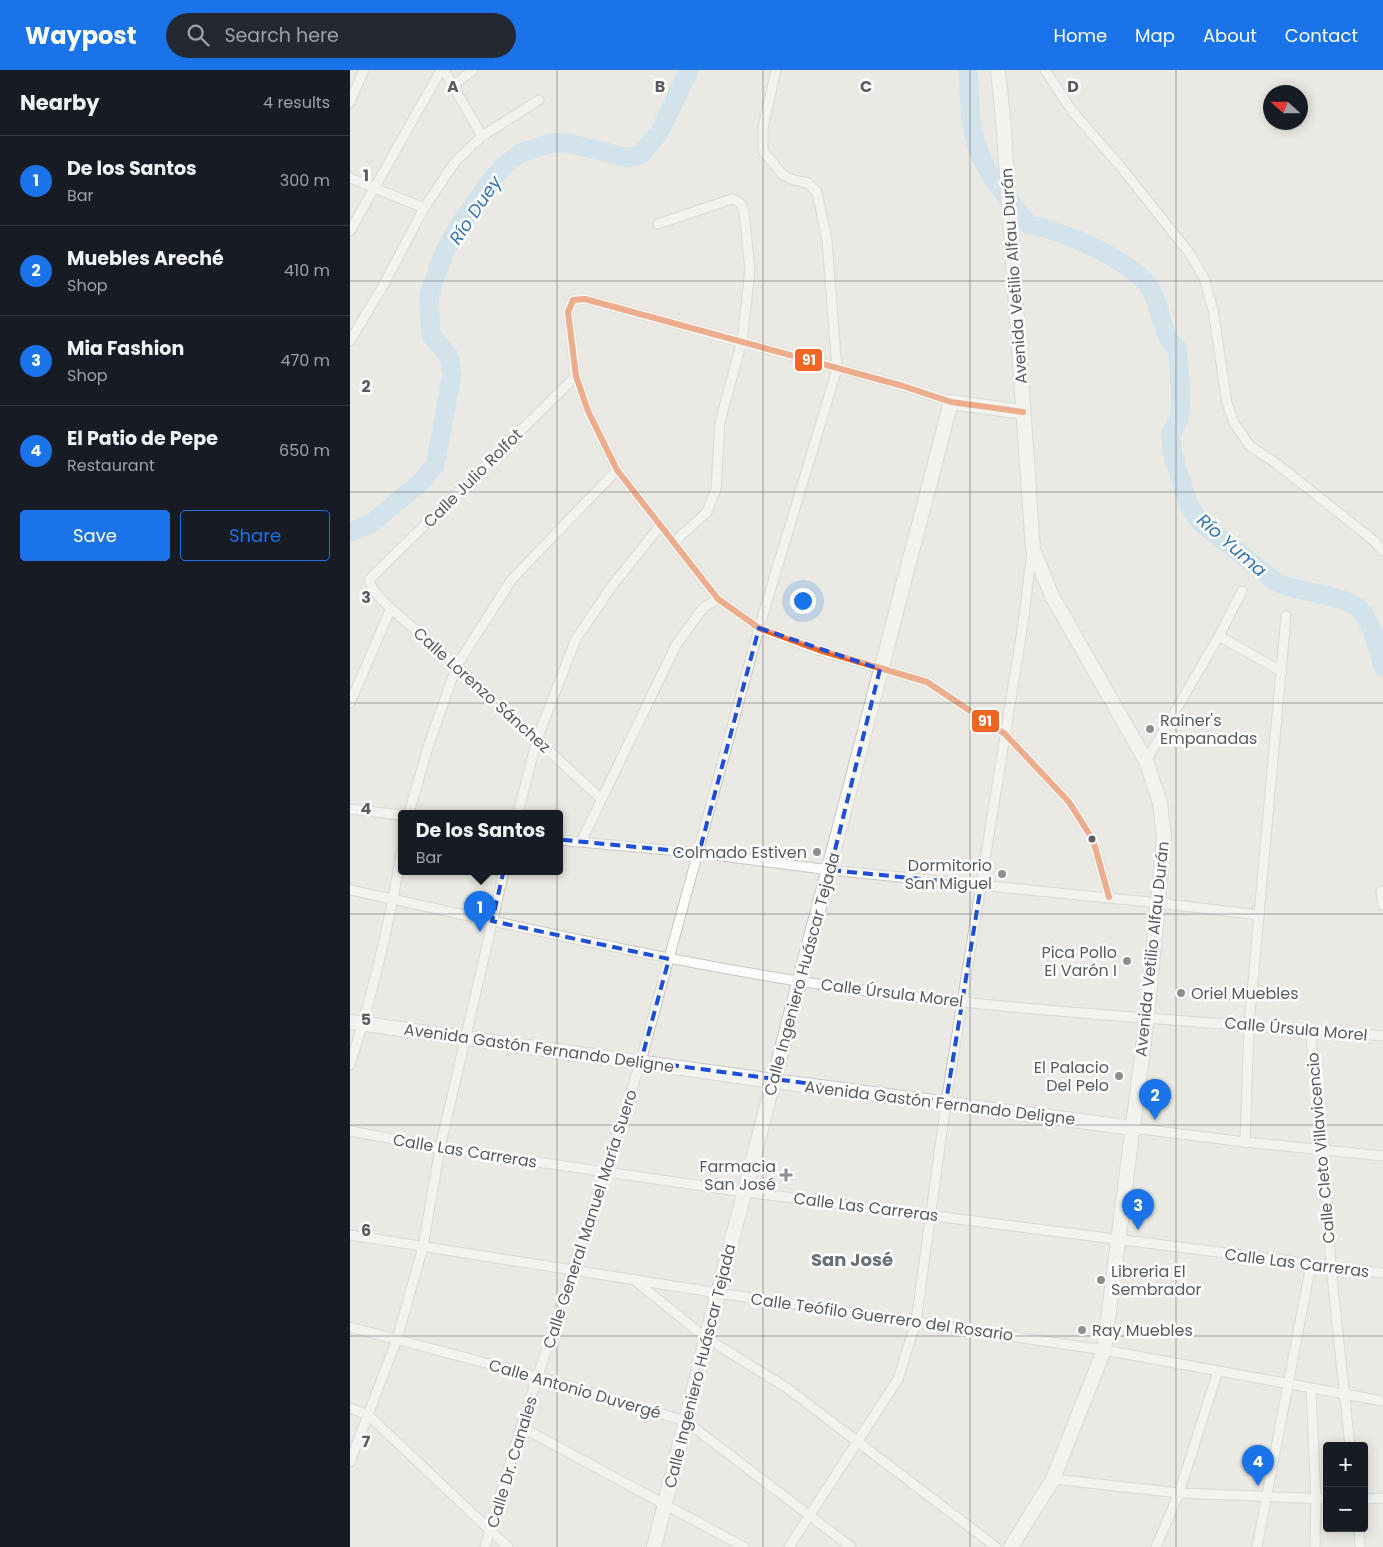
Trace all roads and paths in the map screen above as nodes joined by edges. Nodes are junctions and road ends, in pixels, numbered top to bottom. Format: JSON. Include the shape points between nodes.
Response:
{"nodes":[{"id":1,"x":364,"y":70,"type":"edge"},
{"id":2,"x":442,"y":70,"type":"edge"},
{"id":3,"x":474,"y":70,"type":"edge"},
{"id":4,"x":776,"y":70,"type":"edge"},
{"id":5,"x":998,"y":70,"type":"edge"},
{"id":6,"x":1045,"y":70,"type":"edge"},
{"id":7,"x":453,"y":86,"type":"junction"},
{"id":8,"x":539,"y":100,"type":"dead end"},
{"id":9,"x":350,"y":102,"type":"edge"},
{"id":10,"x":482,"y":136,"type":"junction"},
{"id":11,"x":350,"y":178,"type":"edge"},
{"id":12,"x":374,"y":188,"type":"junction"},
{"id":13,"x":424,"y":208,"type":"junction"},
{"id":14,"x":658,"y":224,"type":"dead end"},
{"id":15,"x":350,"y":231,"type":"edge"},
{"id":16,"x":350,"y":341,"type":"edge"},
{"id":17,"x":742,"y":341,"type":"junction"},
{"id":18,"x":837,"y":369,"type":"junction"},
{"id":19,"x":576,"y":376,"type":"junction"},
{"id":20,"x":951,"y":402,"type":"junction"},
{"id":21,"x":1023,"y":412,"type":"junction"},
{"id":22,"x":617,"y":470,"type":"junction"},
{"id":23,"x":660,"y":526,"type":"junction"},
{"id":24,"x":674,"y":542,"type":"junction"},
{"id":25,"x":1033,"y":549,"type":"junction"},
{"id":26,"x":1383,"y":552,"type":"edge"},
{"id":27,"x":370,"y":580,"type":"joint"},
{"id":28,"x":1242,"y":591,"type":"dead end"},
{"id":29,"x":718,"y":599,"type":"junction"},
{"id":30,"x":391,"y":608,"type":"junction"},
{"id":31,"x":1286,"y":616,"type":"dead end"},
{"id":32,"x":759,"y":628,"type":"junction"},
{"id":33,"x":1219,"y":636,"type":"junction"},
{"id":34,"x":457,"y":666,"type":"junction"},
{"id":35,"x":880,"y":669,"type":"junction"},
{"id":36,"x":1282,"y":672,"type":"junction"},
{"id":37,"x":350,"y":703,"type":"edge"},
{"id":38,"x":1005,"y":734,"type":"junction"},
{"id":39,"x":537,"y":739,"type":"junction"},
{"id":40,"x":1146,"y":761,"type":"junction"},
{"id":41,"x":600,"y":798,"type":"junction"},
{"id":42,"x":350,"y":809,"type":"edge"},
{"id":43,"x":410,"y":810,"type":"edge"},
{"id":44,"x":519,"y":810,"type":"edge"},
{"id":45,"x":398,"y":815,"type":"edge"},
{"id":46,"x":563,"y":840,"type":"edge"},
{"id":47,"x":581,"y":842,"type":"junction"},
{"id":48,"x":699,"y":853,"type":"junction"},
{"id":49,"x":830,"y":870,"type":"junction"},
{"id":50,"x":398,"y":874,"type":"edge"},
{"id":51,"x":503,"y":875,"type":"edge"},
{"id":52,"x":981,"y":885,"type":"junction"},
{"id":53,"x":350,"y":890,"type":"edge"},
{"id":54,"x":1381,"y":891,"type":"dead end"},
{"id":55,"x":1109,"y":898,"type":"junction"},
{"id":56,"x":394,"y":899,"type":"junction"},
{"id":57,"x":1159,"y":903,"type":"junction"},
{"id":58,"x":1383,"y":905,"type":"edge"},
{"id":59,"x":1259,"y":915,"type":"junction"},
{"id":60,"x":492,"y":921,"type":"junction"},
{"id":61,"x":669,"y":958,"type":"junction"},
{"id":62,"x":799,"y":981,"type":"junction"},
{"id":63,"x":962,"y":1002,"type":"junction"},
{"id":64,"x":1147,"y":1017,"type":"junction"},
{"id":65,"x":356,"y":1023,"type":"edge"},
{"id":66,"x":1249,"y":1025,"type":"junction"},
{"id":67,"x":1310,"y":1030,"type":"junction"},
{"id":68,"x":1383,"y":1036,"type":"edge"},
{"id":69,"x":466,"y":1039,"type":"junction"},
{"id":70,"x":640,"y":1061,"type":"junction"},
{"id":71,"x":350,"y":1065,"type":"edge"},
{"id":72,"x":774,"y":1081,"type":"junction"},
{"id":73,"x":946,"y":1102,"type":"junction"},
{"id":74,"x":1133,"y":1128,"type":"junction"},
{"id":75,"x":350,"y":1132,"type":"edge"},
{"id":76,"x":1245,"y":1142,"type":"junction"},
{"id":77,"x":440,"y":1148,"type":"junction"},
{"id":78,"x":1324,"y":1150,"type":"junction"},
{"id":79,"x":1383,"y":1156,"type":"edge"},
{"id":80,"x":604,"y":1172,"type":"junction"},
{"id":81,"x":745,"y":1192,"type":"junction"},
{"id":82,"x":931,"y":1216,"type":"junction"},
{"id":83,"x":350,"y":1236,"type":"edge"},
{"id":84,"x":1119,"y":1241,"type":"junction"},
{"id":85,"x":423,"y":1248,"type":"junction"},
{"id":86,"x":1311,"y":1264,"type":"junction"},
{"id":87,"x":1331,"y":1267,"type":"junction"},
{"id":88,"x":574,"y":1270,"type":"junction"},
{"id":89,"x":1383,"y":1273,"type":"edge"},
{"id":90,"x":633,"y":1279,"type":"junction"},
{"id":91,"x":718,"y":1293,"type":"junction"},
{"id":92,"x":916,"y":1322,"type":"junction"},
{"id":93,"x":350,"y":1327,"type":"edge"},
{"id":94,"x":706,"y":1338,"type":"junction"},
{"id":95,"x":397,"y":1339,"type":"junction"},
{"id":96,"x":1104,"y":1350,"type":"junction"},
{"id":97,"x":1218,"y":1371,"type":"junction"},
{"id":98,"x":539,"y":1377,"type":"junction"},
{"id":99,"x":1289,"y":1385,"type":"junction"},
{"id":100,"x":1311,"y":1388,"type":"junction"},
{"id":101,"x":1344,"y":1394,"type":"junction"},
{"id":102,"x":1383,"y":1401,"type":"edge"},
{"id":103,"x":350,"y":1408,"type":"edge"},
{"id":104,"x":368,"y":1415,"type":"junction"},
{"id":105,"x":685,"y":1421,"type":"junction"},
{"id":106,"x":521,"y":1427,"type":"junction"},
{"id":107,"x":1350,"y":1442,"type":"edge"},
{"id":108,"x":856,"y":1443,"type":"junction"},
{"id":109,"x":350,"y":1462,"type":"edge"},
{"id":110,"x":1053,"y":1479,"type":"junction"},
{"id":111,"x":1179,"y":1492,"type":"junction"},
{"id":112,"x":1267,"y":1498,"type":"junction"},
{"id":113,"x":1383,"y":1498,"type":"edge"},
{"id":114,"x":1316,"y":1499,"type":"junction"},
{"id":115,"x":1323,"y":1499,"type":"edge"},
{"id":116,"x":1368,"y":1499,"type":"edge"},
{"id":117,"x":665,"y":1505,"type":"junction"},
{"id":118,"x":809,"y":1514,"type":"junction"},
{"id":119,"x":490,"y":1531,"type":"junction"},
{"id":120,"x":1359,"y":1532,"type":"edge"},
{"id":121,"x":485,"y":1547,"type":"edge"},
{"id":122,"x":508,"y":1547,"type":"edge"},
{"id":123,"x":654,"y":1547,"type":"edge"},
{"id":124,"x":744,"y":1547,"type":"edge"},
{"id":125,"x":789,"y":1547,"type":"edge"},
{"id":126,"x":850,"y":1547,"type":"edge"},
{"id":127,"x":996,"y":1547,"type":"edge"},
{"id":128,"x":1011,"y":1547,"type":"edge"},
{"id":129,"x":1156,"y":1547,"type":"edge"},
{"id":130,"x":1257,"y":1547,"type":"edge"},
{"id":131,"x":1315,"y":1547,"type":"edge"},
{"id":132,"x":1360,"y":1547,"type":"edge"}],
"edges":[{"from":1,"to":9,"type":"street"},
{"from":2,"to":7,"type":"street"},
{"from":2,"to":12,"type":"street"},
{"from":3,"to":7,"type":"street"},
{"from":4,"to":18,"type":"street","name":"Calle General Manuel María Suero","via":[[763,128],[763,151],[784,174],[808,183],[817,192],[827,240]]},
{"from":5,"to":21,"type":"main road","name":"Avenida Vetilio Alfau Durán"},
{"from":6,"to":26,"type":"street","via":[[1072,111],[1190,254],[1204,278],[1213,310],[1227,403],[1234,423],[1250,446],[1373,540]]},
{"from":7,"to":10,"type":"street"},
{"from":8,"to":10,"type":"street"},
{"from":10,"to":13,"type":"street","via":[[455,162]]},
{"from":11,"to":12,"type":"street"},
{"from":12,"to":13,"type":"street"},
{"from":12,"to":15,"type":"street"},
{"from":13,"to":16,"type":"street"},
{"from":14,"to":17,"type":"street","via":[[732,199],[742,204],[750,270]]},
{"from":17,"to":18,"type":"street"},
{"from":17,"to":19,"type":"street","via":[[585,299],[573,300],[568,312]]},
{"from":17,"to":24,"type":"street","via":[[720,422],[716,489],[707,512]]},
{"from":18,"to":20,"type":"street"},
{"from":18,"to":32,"type":"street","name":"Calle General Manuel María Suero"},
{"from":19,"to":22,"type":"street","via":[[588,411]]},
{"from":19,"to":27,"type":"street","name":"Calle Julio Rolfot"},
{"from":20,"to":21,"type":"main road"},
{"from":20,"to":35,"type":"main road","name":"Calle Ingeniero Huáscar Tejada"},
{"from":21,"to":25,"type":"main road","name":"Avenida Vetilio Alfau Durán"},
{"from":22,"to":23,"type":"street"},
{"from":22,"to":34,"type":"street","via":[[512,579]]},
{"from":23,"to":24,"type":"street"},
{"from":23,"to":39,"type":"street","via":[[612,586],[576,639]]},
{"from":24,"to":29,"type":"street"},
{"from":25,"to":38,"type":"street"},
{"from":25,"to":40,"type":"main road","name":"Avenida Vetilio Alfau Durán","via":[[1052,596]]},
{"from":27,"to":30,"type":"street","name":"Calle Lorenzo Sánchez","via":[[370,588]]},
{"from":28,"to":33,"type":"street"},
{"from":29,"to":32,"type":"street"},
{"from":29,"to":41,"type":"street","via":[[703,608],[676,645]]},
{"from":30,"to":34,"type":"street","name":"Calle Lorenzo Sánchez"},
{"from":30,"to":37,"type":"street"},
{"from":31,"to":36,"type":"street"},
{"from":32,"to":35,"type":"street"},
{"from":32,"to":48,"type":"street","name":"Calle General Manuel María Suero"},
{"from":33,"to":36,"type":"street"},
{"from":33,"to":40,"type":"street"},
{"from":34,"to":39,"type":"street","name":"Calle Lorenzo Sánchez"},
{"from":34,"to":43,"type":"street","via":[[428,744]]},
{"from":35,"to":38,"type":"street","via":[[927,682]]},
{"from":35,"to":49,"type":"main road","name":"Calle Ingeniero Huáscar Tejada"},
{"from":36,"to":59,"type":"street"},
{"from":38,"to":52,"type":"street"},
{"from":38,"to":55,"type":"street","via":[[1074,810],[1092,840]]},
{"from":39,"to":41,"type":"street","name":"Calle Lorenzo Sánchez"},
{"from":39,"to":44,"type":"street"},
{"from":40,"to":57,"type":"main road","name":"Avenida Vetilio Alfau Durán","via":[[1160,803],[1164,837]]},
{"from":41,"to":47,"type":"street"},
{"from":42,"to":45,"type":"street"},
{"from":46,"to":47,"type":"street"},
{"from":47,"to":48,"type":"street"},
{"from":48,"to":49,"type":"street"},
{"from":48,"to":61,"type":"street","name":"Calle General Manuel María Suero"},
{"from":49,"to":52,"type":"street"},
{"from":49,"to":62,"type":"main road","name":"Calle Ingeniero Huáscar Tejada"},
{"from":50,"to":56,"type":"street"},
{"from":51,"to":60,"type":"street"},
{"from":52,"to":55,"type":"street"},
{"from":52,"to":63,"type":"street"},
{"from":53,"to":56,"type":"street","name":"Calle Úrsula Morel"},
{"from":54,"to":58,"type":"street"},
{"from":55,"to":57,"type":"street"},
{"from":56,"to":60,"type":"street","name":"Calle Úrsula Morel"},
{"from":56,"to":65,"type":"street"},
{"from":57,"to":59,"type":"street"},
{"from":57,"to":64,"type":"main road","name":"Avenida Vetilio Alfau Durán"},
{"from":59,"to":66,"type":"street"},
{"from":60,"to":61,"type":"street","name":"Calle Úrsula Morel"},
{"from":60,"to":69,"type":"street"},
{"from":61,"to":62,"type":"street","name":"Calle Úrsula Morel"},
{"from":61,"to":70,"type":"street","name":"Calle General Manuel María Suero"},
{"from":62,"to":63,"type":"street","name":"Calle Úrsula Morel"},
{"from":62,"to":72,"type":"main road","name":"Calle Ingeniero Huáscar Tejada"},
{"from":63,"to":64,"type":"street","name":"Calle Úrsula Morel"},
{"from":63,"to":73,"type":"street"},
{"from":64,"to":66,"type":"street","name":"Calle Úrsula Morel"},
{"from":64,"to":74,"type":"main road","name":"Avenida Vetilio Alfau Durán"},
{"from":65,"to":69,"type":"main road","name":"Avenida Gastón Fernando Deligne"},
{"from":65,"to":71,"type":"street"},
{"from":66,"to":67,"type":"street","name":"Calle Úrsula Morel"},
{"from":66,"to":76,"type":"street"},
{"from":67,"to":68,"type":"street","name":"Calle Úrsula Morel"},
{"from":67,"to":78,"type":"street","name":"Calle Cleto Villavicencio"},
{"from":69,"to":70,"type":"main road","name":"Avenida Gastón Fernando Deligne"},
{"from":69,"to":77,"type":"street"},
{"from":70,"to":72,"type":"main road","name":"Avenida Gastón Fernando Deligne"},
{"from":70,"to":80,"type":"street","name":"Calle General Manuel María Suero"},
{"from":72,"to":73,"type":"main road","name":"Avenida Gastón Fernando Deligne"},
{"from":72,"to":81,"type":"main road","name":"Calle Ingeniero Huáscar Tejada"},
{"from":73,"to":74,"type":"main road","name":"Avenida Gastón Fernando Deligne"},
{"from":73,"to":82,"type":"street"},
{"from":74,"to":76,"type":"street","name":"Avenida Gastón Fernando Deligne"},
{"from":74,"to":84,"type":"main road","name":"Avenida Vetilio Alfau Durán"},
{"from":75,"to":77,"type":"street","name":"Calle Las Carreras"},
{"from":76,"to":78,"type":"street","name":"Avenida Gastón Fernando Deligne"},
{"from":77,"to":80,"type":"street","name":"Calle Las Carreras"},
{"from":77,"to":85,"type":"street"},
{"from":78,"to":79,"type":"street","name":"Avenida Gastón Fernando Deligne"},
{"from":78,"to":87,"type":"street","name":"Calle Cleto Villavicencio"},
{"from":80,"to":81,"type":"street","name":"Calle Las Carreras"},
{"from":80,"to":88,"type":"street","name":"Calle General Manuel María Suero"},
{"from":81,"to":82,"type":"street","name":"Calle Las Carreras"},
{"from":81,"to":91,"type":"main road","name":"Calle Ingeniero Huáscar Tejada"},
{"from":82,"to":84,"type":"street","name":"Calle Las Carreras"},
{"from":82,"to":92,"type":"street"},
{"from":83,"to":85,"type":"street","name":"Calle Teófilo Guerrero del Rosario"},
{"from":84,"to":86,"type":"street","name":"Calle Las Carreras"},
{"from":84,"to":96,"type":"main road","name":"Avenida Vetilio Alfau Durán"},
{"from":85,"to":88,"type":"street","name":"Calle Teófilo Guerrero del Rosario"},
{"from":85,"to":95,"type":"street"},
{"from":86,"to":87,"type":"street","name":"Calle Las Carreras"},
{"from":86,"to":99,"type":"street"},
{"from":87,"to":89,"type":"street","name":"Calle Las Carreras"},
{"from":87,"to":101,"type":"street","name":"Calle Cleto Villavicencio"},
{"from":88,"to":90,"type":"street","name":"Calle Teófilo Guerrero del Rosario"},
{"from":88,"to":98,"type":"street","name":"Calle General Manuel María Suero"},
{"from":90,"to":91,"type":"street","name":"Calle Teófilo Guerrero del Rosario"},
{"from":90,"to":94,"type":"street"},
{"from":91,"to":92,"type":"street","name":"Calle Teófilo Guerrero del Rosario"},
{"from":91,"to":94,"type":"main road","name":"Calle Ingeniero Huáscar Tejada"},
{"from":92,"to":96,"type":"street","name":"Calle Teófilo Guerrero del Rosario"},
{"from":92,"to":108,"type":"street","via":[[898,1379]]},
{"from":93,"to":95,"type":"street","name":"Calle Antonio Duvergé"},
{"from":94,"to":105,"type":"main road","name":"Calle Ingeniero Huáscar Tejada"},
{"from":94,"to":108,"type":"street","via":[[787,1388]]},
{"from":95,"to":98,"type":"street","name":"Calle Antonio Duvergé"},
{"from":95,"to":104,"type":"street"},
{"from":96,"to":97,"type":"street","name":"Calle Teófilo Guerrero del Rosario"},
{"from":96,"to":110,"type":"main road","name":"Avenida Vetilio Alfau Durán"},
{"from":97,"to":99,"type":"street","name":"Calle Teófilo Guerrero del Rosario"},
{"from":97,"to":111,"type":"street"},
{"from":98,"to":105,"type":"street","name":"Calle Antonio Duvergé"},
{"from":98,"to":106,"type":"street","name":"Calle Dr. Canales"},
{"from":99,"to":100,"type":"street","name":"Calle Teófilo Guerrero del Rosario"},
{"from":99,"to":112,"type":"street"},
{"from":100,"to":101,"type":"street","name":"Calle Teófilo Guerrero del Rosario"},
{"from":100,"to":114,"type":"street"},
{"from":101,"to":102,"type":"street","name":"Calle Teófilo Guerrero del Rosario"},
{"from":101,"to":107,"type":"street","name":"Calle Cleto Villavicencio"},
{"from":103,"to":104,"type":"street"},
{"from":104,"to":109,"type":"street"},
{"from":104,"to":119,"type":"street"},
{"from":105,"to":117,"type":"main road","name":"Calle Ingeniero Huáscar Tejada"},
{"from":105,"to":118,"type":"street","name":"Calle Antonio Duvergé"},
{"from":106,"to":117,"type":"street"},
{"from":106,"to":119,"type":"street","name":"Calle Dr. Canales"},
{"from":108,"to":118,"type":"street"},
{"from":108,"to":127,"type":"street"},
{"from":110,"to":111,"type":"street"},
{"from":110,"to":128,"type":"main road","name":"Avenida Vetilio Alfau Durán"},
{"from":111,"to":112,"type":"street"},
{"from":111,"to":129,"type":"street"},
{"from":112,"to":114,"type":"street"},
{"from":112,"to":130,"type":"street"},
{"from":113,"to":116,"type":"street"},
{"from":114,"to":115,"type":"street"},
{"from":114,"to":131,"type":"street"},
{"from":117,"to":123,"type":"main road","name":"Calle Ingeniero Huáscar Tejada"},
{"from":117,"to":124,"type":"street"},
{"from":118,"to":125,"type":"street"},
{"from":118,"to":126,"type":"street","name":"Calle Antonio Duvergé"},
{"from":119,"to":121,"type":"street","name":"Calle Dr. Canales"},
{"from":119,"to":122,"type":"street"},
{"from":120,"to":132,"type":"street"}]}
